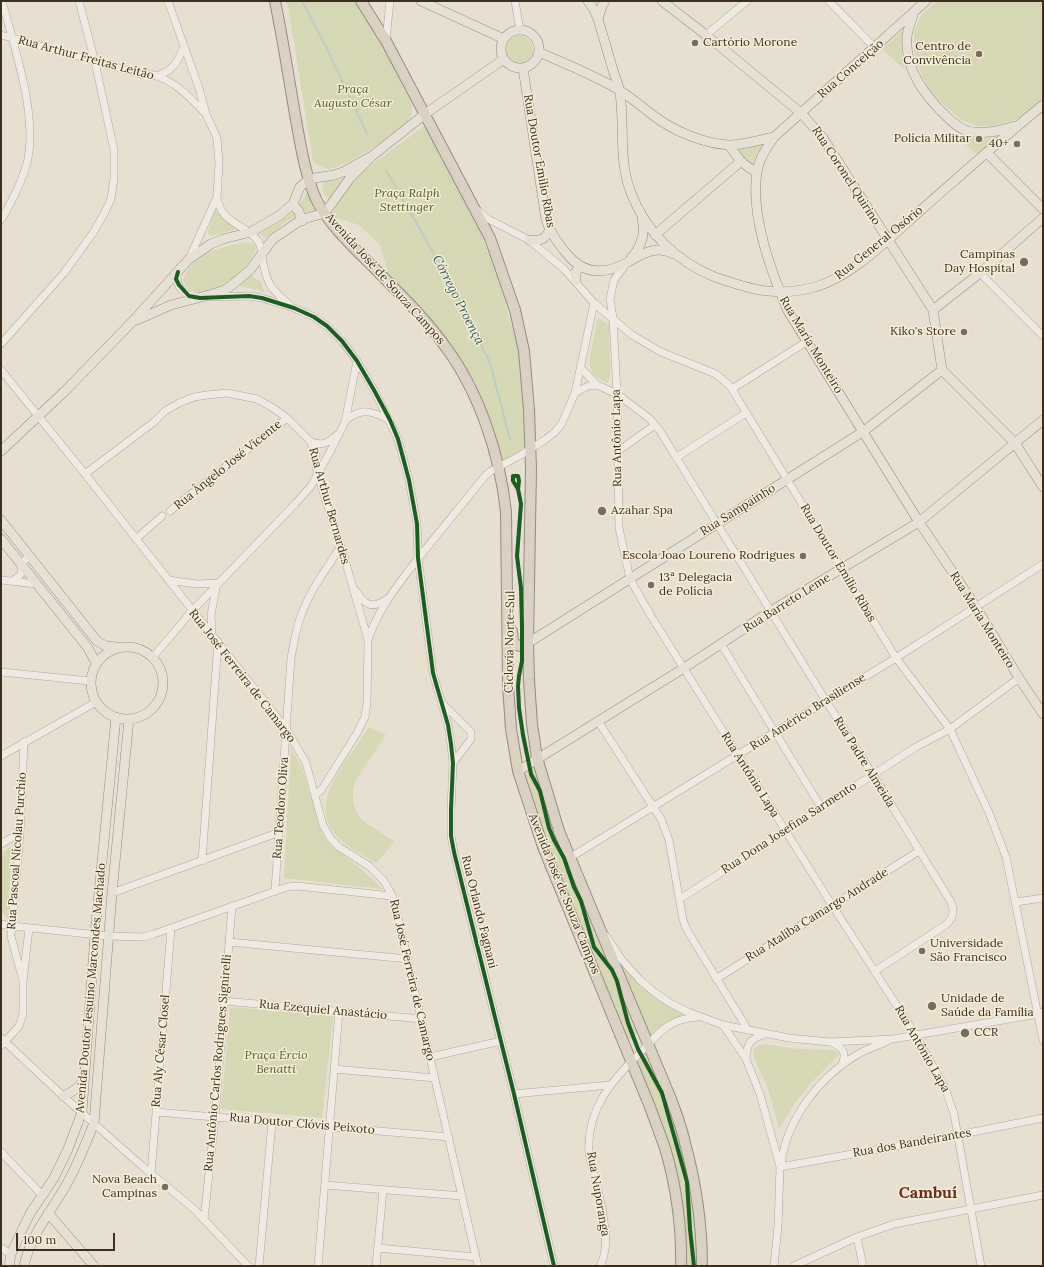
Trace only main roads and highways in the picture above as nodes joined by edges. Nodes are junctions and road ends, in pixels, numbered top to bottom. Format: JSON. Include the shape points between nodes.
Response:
{"nodes":[{"id":1,"x":275,"y":1,"type":"edge"},
{"id":2,"x":361,"y":1,"type":"edge"},
{"id":3,"x":421,"y":1,"type":"edge"},
{"id":4,"x":588,"y":1,"type":"edge"},
{"id":5,"x":605,"y":1,"type":"edge"},
{"id":6,"x":662,"y":1,"type":"edge"},
{"id":7,"x":926,"y":1,"type":"edge"},
{"id":8,"x":913,"y":14,"type":"junction"},
{"id":9,"x":598,"y":19,"type":"junction"},
{"id":10,"x":504,"y":39,"type":"junction"},
{"id":11,"x":539,"y":52,"type":"junction"},
{"id":12,"x":504,"y":59,"type":"junction"},
{"id":13,"x":524,"y":68,"type":"junction"},
{"id":14,"x":620,"y":91,"type":"junction"},
{"id":15,"x":1043,"y":105,"type":"edge"},
{"id":16,"x":801,"y":113,"type":"junction"},
{"id":17,"x":425,"y":114,"type":"junction"},
{"id":18,"x":1019,"y":125,"type":"junction"},
{"id":19,"x":774,"y":136,"type":"junction"},
{"id":20,"x":729,"y":145,"type":"junction"},
{"id":21,"x":987,"y":153,"type":"junction"},
{"id":22,"x":372,"y":156,"type":"junction"},
{"id":23,"x":740,"y":162,"type":"junction"},
{"id":24,"x":757,"y":172,"type":"junction"},
{"id":25,"x":309,"y":179,"type":"junction"},
{"id":26,"x":293,"y":204,"type":"junction"},
{"id":27,"x":1043,"y":209,"type":"edge"},
{"id":28,"x":325,"y":213,"type":"junction"},
{"id":29,"x":642,"y":217,"type":"junction"},
{"id":30,"x":1043,"y":218,"type":"edge"},
{"id":31,"x":302,"y":220,"type":"junction"},
{"id":32,"x":550,"y":230,"type":"junction"},
{"id":33,"x":655,"y":235,"type":"junction"},
{"id":34,"x":529,"y":240,"type":"road end"},
{"id":35,"x":887,"y":240,"type":"junction"},
{"id":36,"x":676,"y":254,"type":"junction"},
{"id":37,"x":626,"y":264,"type":"junction"},
{"id":38,"x":580,"y":267,"type":"junction"},
{"id":39,"x":576,"y":281,"type":"road end"},
{"id":40,"x":780,"y":292,"type":"junction"},
{"id":41,"x":933,"y":310,"type":"junction"},
{"id":42,"x":132,"y":322,"type":"junction"},
{"id":43,"x":942,"y":370,"type":"junction"},
{"id":44,"x":1043,"y":420,"type":"edge"},
{"id":45,"x":864,"y":431,"type":"junction"},
{"id":46,"x":1015,"y":443,"type":"junction"},
{"id":47,"x":1,"y":451,"type":"edge"},
{"id":48,"x":1043,"y":487,"type":"edge"},
{"id":49,"x":919,"y":522,"type":"junction"},
{"id":50,"x":2,"y":523,"type":"edge"},
{"id":51,"x":1,"y":539,"type":"edge"},
{"id":52,"x":507,"y":590,"type":"junction"},
{"id":53,"x":528,"y":643,"type":"junction"},
{"id":54,"x":119,"y":647,"type":"junction"},
{"id":55,"x":96,"y":663,"type":"junction"},
{"id":56,"x":1041,"y":708,"type":"edge"},
{"id":57,"x":116,"y":717,"type":"junction"},
{"id":58,"x":129,"y":719,"type":"junction"},
{"id":59,"x":537,"y":758,"type":"junction"},
{"id":60,"x":518,"y":771,"type":"junction"},
{"id":61,"x":84,"y":1078,"type":"junction"},
{"id":62,"x":63,"y":1096,"type":"road end"},
{"id":63,"x":68,"y":1149,"type":"junction"},
{"id":64,"x":81,"y":1156,"type":"junction"},
{"id":65,"x":48,"y":1213,"type":"junction"},
{"id":66,"x":10,"y":1254,"type":"junction"},
{"id":67,"x":25,"y":1263,"type":"edge"},
{"id":68,"x":9,"y":1266,"type":"edge"},
{"id":69,"x":94,"y":1266,"type":"edge"},
{"id":70,"x":680,"y":1266,"type":"edge"},
{"id":71,"x":702,"y":1266,"type":"edge"}],
"edges":[{"from":1,"to":25,"type":"highway","name":"Avenida José de Souza Campos","via":[[305,170]]},
{"from":2,"to":17,"type":"highway","name":"Avenida José de Souza Campos","via":[[386,41]]},
{"from":3,"to":10,"type":"main road"},
{"from":4,"to":9,"type":"main road","name":"Rua General Osório"},
{"from":5,"to":9,"type":"main road"},
{"from":6,"to":16,"type":"main road","name":"Rua Coronel Quirino"},
{"from":7,"to":8,"type":"main road","name":"Rua Conceição"},
{"from":8,"to":16,"type":"main road","name":"Rua Conceição"},
{"from":8,"to":18,"type":"main road","via":[[907,35],[909,62],[917,82],[941,112],[958,127],[975,132],[992,132]]},
{"from":9,"to":14,"type":"main road","name":"Rua General Osório"},
{"from":10,"to":11,"type":"main road","via":[[514,32],[525,31],[534,37]]},
{"from":10,"to":12,"type":"main road","via":[[501,52]]},
{"from":11,"to":13,"type":"main road","via":[[536,60]]},
{"from":11,"to":14,"type":"main road"},
{"from":12,"to":13,"type":"main road","via":[[512,67]]},
{"from":12,"to":17,"type":"main road"},
{"from":13,"to":32,"type":"main road","name":"Rua Doutor Emílio Ribas","via":[[546,220]]},
{"from":14,"to":20,"type":"main road","via":[[662,122],[688,135]]},
{"from":14,"to":29,"type":"main road","name":"Rua General Osório","via":[[622,157],[631,192]]},
{"from":15,"to":18,"type":"main road","name":"Rua General Osório"},
{"from":16,"to":19,"type":"main road","name":"Rua Conceição"},
{"from":16,"to":35,"type":"main road","name":"Rua Coronel Quirino","via":[[823,138]]},
{"from":17,"to":22,"type":"main road"},
{"from":17,"to":53,"type":"highway","name":"Avenida José de Souza Campos","via":[[490,238],[515,310],[524,351],[531,449]]},
{"from":18,"to":21,"type":"main road","name":"Rua General Osório"},
{"from":19,"to":20,"type":"main road"},
{"from":19,"to":24,"type":"main road","name":"Rua Maria Monteiro","via":[[762,154]]},
{"from":20,"to":23,"type":"main road"},
{"from":21,"to":27,"type":"main road"},
{"from":21,"to":35,"type":"main road","name":"Rua General Osório"},
{"from":22,"to":25,"type":"main road","via":[[334,176]]},
{"from":22,"to":28,"type":"main road","via":[[350,178]]},
{"from":23,"to":24,"type":"main road"},
{"from":23,"to":33,"type":"main road"},
{"from":24,"to":40,"type":"main road","name":"Rua Maria Monteiro","via":[[757,209],[766,254]]},
{"from":25,"to":26,"type":"main road","via":[[300,187]]},
{"from":25,"to":28,"type":"highway","name":"Avenida José de Souza Campos","via":[[316,199]]},
{"from":26,"to":31,"type":"main road"},
{"from":26,"to":42,"type":"main road","via":[[251,232],[211,244],[189,259]]},
{"from":28,"to":31,"type":"main road"},
{"from":28,"to":52,"type":"highway","name":"Avenida José de Souza Campos","via":[[335,227],[430,326],[463,373],[486,425],[504,487]]},
{"from":29,"to":33,"type":"main road","name":"Rua General Osório"},
{"from":29,"to":37,"type":"main road","via":[[642,240],[637,252]]},
{"from":30,"to":41,"type":"main road"},
{"from":31,"to":42,"type":"main road","via":[[273,239],[250,270],[224,290],[171,305]]},
{"from":32,"to":34,"type":"main road","via":[[546,237],[539,241]]},
{"from":32,"to":38,"type":"main road","name":"Rua Doutor Emílio Ribas","via":[[560,246]]},
{"from":33,"to":36,"type":"main road","name":"Rua General Osório"},
{"from":35,"to":40,"type":"main road","name":"Rua General Osório","via":[[835,280],[810,288]]},
{"from":35,"to":41,"type":"main road","name":"Rua Coronel Quirino"},
{"from":36,"to":37,"type":"main road","via":[[650,251]]},
{"from":36,"to":40,"type":"main road","name":"Rua General Osório","via":[[704,272],[745,287]]},
{"from":37,"to":38,"type":"main road","via":[[604,272]]},
{"from":38,"to":39,"type":"main road","via":[[575,273]]},
{"from":40,"to":45,"type":"main road","name":"Rua Maria Monteiro","via":[[806,342]]},
{"from":41,"to":43,"type":"main road","name":"Rua Coronel Quirino"},
{"from":42,"to":47,"type":"main road","via":[[65,391]]},
{"from":43,"to":45,"type":"main road","name":"Rua Sampainho"},
{"from":43,"to":46,"type":"main road"},
{"from":44,"to":46,"type":"main road","name":"Rua Barreto Leme"},
{"from":45,"to":49,"type":"main road","name":"Rua Maria Monteiro"},
{"from":45,"to":53,"type":"main road","name":"Rua Sampainho"},
{"from":46,"to":48,"type":"main road"},
{"from":46,"to":49,"type":"main road","name":"Rua Barreto Leme"},
{"from":49,"to":56,"type":"main road","name":"Rua Maria Monteiro"},
{"from":49,"to":59,"type":"main road","name":"Rua Barreto Leme"},
{"from":50,"to":54,"type":"main road","via":[[97,641],[106,646]]},
{"from":51,"to":55,"type":"main road","via":[[88,648]]},
{"from":52,"to":53,"type":"highway","via":[[514,642],[518,646]]},
{"from":52,"to":60,"type":"highway","name":"Avenida José de Souza Campos","via":[[509,713]]},
{"from":53,"to":59,"type":"highway","name":"Avenida José de Souza Campos","via":[[530,701]]},
{"from":54,"to":55,"type":"main road","via":[[106,653]]},
{"from":54,"to":58,"type":"main road","via":[[131,646],[153,657],[160,666],[163,678],[163,690],[151,710]]},
{"from":55,"to":57,"type":"main road","via":[[90,681],[96,702]]},
{"from":57,"to":58,"type":"main road"},
{"from":57,"to":61,"type":"main road","name":"Avenida Doutor Jesuíno Marcondes Machado"},
{"from":58,"to":64,"type":"main road","name":"Avenida Doutor Jesuíno Marcondes Machado","via":[[108,936],[94,1123]]},
{"from":59,"to":60,"type":"main road","name":"Rua Barreto Leme"},
{"from":59,"to":71,"type":"highway","name":"Avenida José de Souza Campos","via":[[559,831],[671,1099],[685,1142],[700,1218]]},
{"from":60,"to":70,"type":"highway","name":"Avenida José de Souza Campos","via":[[543,847],[665,1148],[678,1220]]},
{"from":61,"to":62,"type":"main road","via":[[78,1088]]},
{"from":61,"to":63,"type":"main road","name":"Avenida Doutor Jesuíno Marcondes Machado","via":[[82,1112]]},
{"from":63,"to":64,"type":"main road"},
{"from":63,"to":66,"type":"main road","name":"Avenida Doutor Jesuíno Marcondes Machado"},
{"from":64,"to":65,"type":"main road","name":"Avenida Doutor Jesuíno Marcondes Machado"},
{"from":65,"to":67,"type":"main road","name":"Avenida Doutor Jesuíno Marcondes Machado","via":[[33,1238]]},
{"from":65,"to":69,"type":"main road"},
{"from":66,"to":67,"type":"main road","via":[[18,1255]]},
{"from":66,"to":68,"type":"main road","name":"Avenida Doutor Jesuíno Marcondes Machado"}]}
